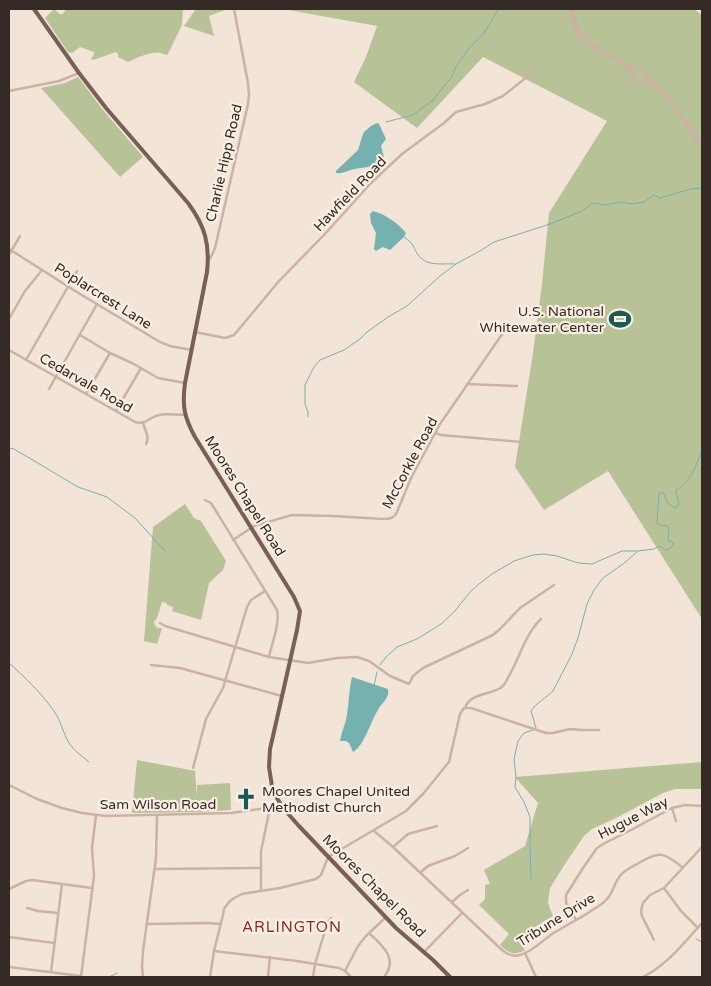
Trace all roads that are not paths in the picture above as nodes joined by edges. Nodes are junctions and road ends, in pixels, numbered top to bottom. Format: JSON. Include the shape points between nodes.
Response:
{"nodes":[{"id":1,"x":34,"y":9,"type":"edge"},
{"id":2,"x":234,"y":9,"type":"edge"},
{"id":3,"x":571,"y":9,"type":"edge"},
{"id":4,"x":634,"y":68,"type":"junction"},
{"id":5,"x":532,"y":70,"type":"dead end"},
{"id":6,"x":632,"y":72,"type":"junction"},
{"id":7,"x":79,"y":73,"type":"junction"},
{"id":8,"x":645,"y":76,"type":"junction"},
{"id":9,"x":643,"y":79,"type":"junction"},
{"id":10,"x":9,"y":91,"type":"edge"},
{"id":11,"x":702,"y":144,"type":"edge"},
{"id":12,"x":702,"y":150,"type":"edge"},
{"id":13,"x":20,"y":236,"type":"dead end"},
{"id":14,"x":10,"y":250,"type":"edge"},
{"id":15,"x":9,"y":255,"type":"edge"},
{"id":16,"x":208,"y":261,"type":"junction"},
{"id":17,"x":42,"y":270,"type":"junction"},
{"id":18,"x":77,"y":271,"type":"dead end"},
{"id":19,"x":68,"y":286,"type":"junction"},
{"id":20,"x":97,"y":304,"type":"junction"},
{"id":21,"x":9,"y":319,"type":"edge"},
{"id":22,"x":504,"y":330,"type":"dead end"},
{"id":23,"x":195,"y":332,"type":"junction"},
{"id":24,"x":80,"y":335,"type":"junction"},
{"id":25,"x":9,"y":350,"type":"edge"},
{"id":26,"x":192,"y":350,"type":"junction"},
{"id":27,"x":110,"y":353,"type":"junction"},
{"id":28,"x":26,"y":360,"type":"junction"},
{"id":29,"x":141,"y":368,"type":"junction"},
{"id":30,"x":56,"y":377,"type":"junction"},
{"id":31,"x":185,"y":384,"type":"junction"},
{"id":32,"x":467,"y":384,"type":"junction"},
{"id":33,"x":517,"y":386,"type":"dead end"},
{"id":34,"x":49,"y":390,"type":"dead end"},
{"id":35,"x":86,"y":394,"type":"junction"},
{"id":36,"x":116,"y":412,"type":"junction"},
{"id":37,"x":185,"y":415,"type":"junction"},
{"id":38,"x":143,"y":423,"type":"junction"},
{"id":39,"x":435,"y":433,"type":"junction"},
{"id":40,"x":521,"y":442,"type":"dead end"},
{"id":41,"x":146,"y":444,"type":"dead end"},
{"id":42,"x":206,"y":500,"type":"dead end"},
{"id":43,"x":251,"y":528,"type":"junction"},
{"id":44,"x":233,"y":540,"type":"junction"},
{"id":45,"x":554,"y":585,"type":"dead end"},
{"id":46,"x":265,"y":591,"type":"junction"},
{"id":47,"x":541,"y":619,"type":"dead end"},
{"id":48,"x":160,"y":623,"type":"dead end"},
{"id":49,"x":235,"y":647,"type":"junction"},
{"id":50,"x":269,"y":657,"type":"junction"},
{"id":51,"x":290,"y":661,"type":"junction"},
{"id":52,"x":151,"y":665,"type":"dead end"},
{"id":53,"x":225,"y":680,"type":"junction"},
{"id":54,"x":282,"y":696,"type":"junction"},
{"id":55,"x":465,"y":708,"type":"junction"},
{"id":56,"x":599,"y":730,"type":"dead end"},
{"id":57,"x":193,"y":768,"type":"dead end"},
{"id":58,"x":9,"y":785,"type":"edge"},
{"id":59,"x":282,"y":806,"type":"junction"},
{"id":60,"x":702,"y":806,"type":"edge"},
{"id":61,"x":270,"y":808,"type":"junction"},
{"id":62,"x":672,"y":808,"type":"junction"},
{"id":63,"x":96,"y":815,"type":"junction"},
{"id":64,"x":157,"y":816,"type":"junction"},
{"id":65,"x":676,"y":821,"type":"dead end"},
{"id":66,"x":437,"y":826,"type":"dead end"},
{"id":67,"x":374,"y":830,"type":"junction"},
{"id":68,"x":393,"y":847,"type":"junction"},
{"id":69,"x":702,"y":847,"type":"edge"},
{"id":70,"x":468,"y":848,"type":"dead end"},
{"id":71,"x":328,"y":857,"type":"junction"},
{"id":72,"x":682,"y":867,"type":"junction"},
{"id":73,"x":260,"y":868,"type":"junction"},
{"id":74,"x":155,"y":869,"type":"junction"},
{"id":75,"x":420,"y":872,"type":"junction"},
{"id":76,"x":62,"y":884,"type":"junction"},
{"id":77,"x":9,"y":888,"type":"edge"},
{"id":78,"x":92,"y":888,"type":"junction"},
{"id":79,"x":664,"y":888,"type":"junction"},
{"id":80,"x":468,"y":890,"type":"dead end"},
{"id":81,"x":261,"y":891,"type":"junction"},
{"id":82,"x":452,"y":902,"type":"junction"},
{"id":83,"x":28,"y":908,"type":"dead end"},
{"id":84,"x":462,"y":913,"type":"junction"},
{"id":85,"x":58,"y":914,"type":"junction"},
{"id":86,"x":386,"y":917,"type":"junction"},
{"id":87,"x":331,"y":918,"type":"dead end"},
{"id":88,"x":576,"y":920,"type":"junction"},
{"id":89,"x":702,"y":923,"type":"edge"},
{"id":90,"x":147,"y":924,"type":"junction"},
{"id":91,"x":220,"y":924,"type":"junction"},
{"id":92,"x":698,"y":928,"type":"junction"},
{"id":93,"x":369,"y":933,"type":"junction"},
{"id":94,"x":9,"y":937,"type":"edge"},
{"id":95,"x":654,"y":940,"type":"dead end"},
{"id":96,"x":54,"y":943,"type":"junction"},
{"id":97,"x":214,"y":951,"type":"junction"},
{"id":98,"x":424,"y":952,"type":"junction"},
{"id":99,"x":525,"y":953,"type":"junction"},
{"id":100,"x":270,"y":957,"type":"junction"},
{"id":101,"x":315,"y":964,"type":"junction"},
{"id":102,"x":9,"y":967,"type":"edge"},
{"id":103,"x":345,"y":971,"type":"junction"},
{"id":104,"x":51,"y":972,"type":"junction"},
{"id":105,"x":81,"y":977,"type":"edge"},
{"id":106,"x":143,"y":977,"type":"edge"},
{"id":107,"x":210,"y":977,"type":"edge"},
{"id":108,"x":268,"y":977,"type":"edge"},
{"id":109,"x":313,"y":977,"type":"edge"},
{"id":110,"x":350,"y":977,"type":"edge"},
{"id":111,"x":384,"y":977,"type":"edge"},
{"id":112,"x":450,"y":977,"type":"edge"},
{"id":113,"x":536,"y":977,"type":"edge"},
{"id":114,"x":643,"y":977,"type":"edge"}],
"edges":[{"from":1,"to":7,"type":"main road","name":"Moores Chapel Road"},
{"from":2,"to":16,"type":"street","name":"Charlie Hipp Road","via":[[249,95],[215,248]]},
{"from":3,"to":4,"type":"street","via":[[583,36]]},
{"from":3,"to":6,"type":"street","via":[[571,18],[580,37]]},
{"from":4,"to":6,"type":"street"},
{"from":4,"to":8,"type":"street","via":[[642,68]]},
{"from":5,"to":23,"type":"street","name":"Hawfield Road","via":[[504,96],[458,111],[402,154],[279,281],[235,334],[225,338]]},
{"from":6,"to":9,"type":"street","via":[[635,80]]},
{"from":7,"to":10,"type":"street","via":[[59,81]]},
{"from":7,"to":16,"type":"main road","name":"Moores Chapel Road","via":[[194,210],[205,235]]},
{"from":8,"to":9,"type":"street"},
{"from":8,"to":11,"type":"street","via":[[665,92]]},
{"from":9,"to":12,"type":"street","via":[[670,103]]},
{"from":13,"to":14,"type":"street"},
{"from":14,"to":15,"type":"street"},
{"from":14,"to":17,"type":"street","name":"Poplarcrest Lane"},
{"from":16,"to":23,"type":"main road","name":"Moores Chapel Road"},
{"from":17,"to":19,"type":"street","name":"Poplarcrest Lane"},
{"from":17,"to":21,"type":"street"},
{"from":18,"to":19,"type":"street"},
{"from":19,"to":20,"type":"street","name":"Poplarcrest Lane"},
{"from":19,"to":28,"type":"street"},
{"from":20,"to":24,"type":"street"},
{"from":20,"to":26,"type":"street","name":"Poplarcrest Lane","via":[[160,342]]},
{"from":22,"to":32,"type":"street","name":"McCorkle Road"},
{"from":23,"to":26,"type":"main road","name":"Moores Chapel Road"},
{"from":24,"to":27,"type":"street"},
{"from":24,"to":30,"type":"street"},
{"from":25,"to":28,"type":"street","name":"Cedarvale Road"},
{"from":26,"to":31,"type":"main road","name":"Moores Chapel Road"},
{"from":27,"to":29,"type":"street"},
{"from":27,"to":35,"type":"street"},
{"from":28,"to":30,"type":"street","name":"Cedarvale Road"},
{"from":29,"to":31,"type":"street","via":[[158,378]]},
{"from":29,"to":36,"type":"street"},
{"from":30,"to":34,"type":"street"},
{"from":30,"to":35,"type":"street","name":"Cedarvale Road"},
{"from":31,"to":37,"type":"main road","name":"Moores Chapel Road"},
{"from":32,"to":33,"type":"street"},
{"from":32,"to":39,"type":"street","name":"McCorkle Road"},
{"from":35,"to":36,"type":"street","name":"Cedarvale Road"},
{"from":36,"to":38,"type":"street","name":"Cedarvale Road"},
{"from":37,"to":38,"type":"street","name":"Cedarvale Road","via":[[159,415]]},
{"from":37,"to":43,"type":"main road","name":"Moores Chapel Road"},
{"from":38,"to":41,"type":"street","via":[[148,437]]},
{"from":39,"to":40,"type":"street"},
{"from":39,"to":43,"type":"street","name":"McCorkle Road","via":[[392,518],[297,514]]},
{"from":42,"to":44,"type":"street"},
{"from":43,"to":44,"type":"street","name":"McCorkle Road"},
{"from":43,"to":51,"type":"main road","name":"Moores Chapel Road","via":[[299,607]]},
{"from":44,"to":46,"type":"street"},
{"from":45,"to":51,"type":"street","via":[[520,608],[493,635],[423,668],[413,676],[410,684],[357,657],[315,663]]},
{"from":46,"to":49,"type":"street","via":[[248,605]]},
{"from":46,"to":50,"type":"street","via":[[278,614]]},
{"from":47,"to":55,"type":"street","via":[[528,636],[502,687],[474,698]]},
{"from":48,"to":49,"type":"street"},
{"from":49,"to":50,"type":"street"},
{"from":49,"to":53,"type":"street"},
{"from":50,"to":51,"type":"street"},
{"from":51,"to":54,"type":"main road","name":"Moores Chapel Road"},
{"from":52,"to":53,"type":"street","via":[[180,668]]},
{"from":53,"to":54,"type":"street"},
{"from":53,"to":57,"type":"street","via":[[207,716]]},
{"from":54,"to":59,"type":"main road","name":"Moores Chapel Road","via":[[269,760],[272,786]]},
{"from":55,"to":56,"type":"street","via":[[546,733],[570,729]]},
{"from":55,"to":67,"type":"street","via":[[460,714],[449,762],[413,805]]},
{"from":58,"to":63,"type":"street","name":"Sam Wilson Road","via":[[52,805]]},
{"from":59,"to":61,"type":"street","name":"Sam Wilson Road"},
{"from":59,"to":71,"type":"main road","name":"Moores Chapel Road"},
{"from":60,"to":62,"type":"street","name":"Hugue Way"},
{"from":61,"to":64,"type":"street","name":"Sam Wilson Road"},
{"from":61,"to":73,"type":"street"},
{"from":62,"to":65,"type":"street"},
{"from":62,"to":88,"type":"street","name":"Hugue Way","via":[[598,848],[566,895],[566,903]]},
{"from":63,"to":64,"type":"street","name":"Sam Wilson Road"},
{"from":63,"to":78,"type":"street"},
{"from":64,"to":74,"type":"street"},
{"from":66,"to":68,"type":"street","via":[[408,834]]},
{"from":67,"to":68,"type":"street","name":"Tribune Drive"},
{"from":67,"to":71,"type":"street"},
{"from":68,"to":75,"type":"street","name":"Tribune Drive"},
{"from":69,"to":72,"type":"street"},
{"from":70,"to":75,"type":"street"},
{"from":71,"to":81,"type":"street","via":[[316,879]]},
{"from":71,"to":86,"type":"main road","name":"Moores Chapel Road"},
{"from":72,"to":79,"type":"street"},
{"from":72,"to":88,"type":"street","name":"Tribune Drive","via":[[666,856],[649,857],[624,872],[606,900]]},
{"from":73,"to":74,"type":"street"},
{"from":73,"to":81,"type":"street"},
{"from":74,"to":90,"type":"street"},
{"from":75,"to":82,"type":"street","name":"Tribune Drive"},
{"from":76,"to":77,"type":"street","via":[[26,880]]},
{"from":76,"to":78,"type":"street"},
{"from":76,"to":85,"type":"street"},
{"from":78,"to":105,"type":"street"},
{"from":79,"to":92,"type":"street"},
{"from":79,"to":95,"type":"street","via":[[647,898],[641,911]]},
{"from":80,"to":82,"type":"street"},
{"from":81,"to":91,"type":"street","via":[[242,894],[231,900],[224,909]]},
{"from":82,"to":84,"type":"street","name":"Tribune Drive"},
{"from":83,"to":85,"type":"street"},
{"from":84,"to":98,"type":"street"},
{"from":84,"to":99,"type":"street","name":"Tribune Drive","via":[[505,953],[516,956]]},
{"from":85,"to":96,"type":"street"},
{"from":86,"to":93,"type":"street"},
{"from":86,"to":98,"type":"main road","name":"Moores Chapel Road"},
{"from":87,"to":101,"type":"street","via":[[326,924]]},
{"from":88,"to":99,"type":"street","name":"Tribune Drive"},
{"from":89,"to":92,"type":"street"},
{"from":90,"to":91,"type":"street"},
{"from":90,"to":106,"type":"street"},
{"from":91,"to":97,"type":"street"},
{"from":92,"to":114,"type":"street","via":[[664,963]]},
{"from":93,"to":103,"type":"street"},
{"from":93,"to":111,"type":"street","via":[[389,957],[390,966]]},
{"from":94,"to":96,"type":"street"},
{"from":96,"to":104,"type":"street"},
{"from":97,"to":100,"type":"street"},
{"from":97,"to":107,"type":"street"},
{"from":98,"to":112,"type":"main road","name":"Moores Chapel Road"},
{"from":99,"to":113,"type":"street"},
{"from":100,"to":101,"type":"street"},
{"from":100,"to":108,"type":"street"},
{"from":101,"to":103,"type":"street"},
{"from":101,"to":109,"type":"street"},
{"from":102,"to":104,"type":"street"},
{"from":103,"to":110,"type":"street"},
{"from":104,"to":105,"type":"street"}]}
